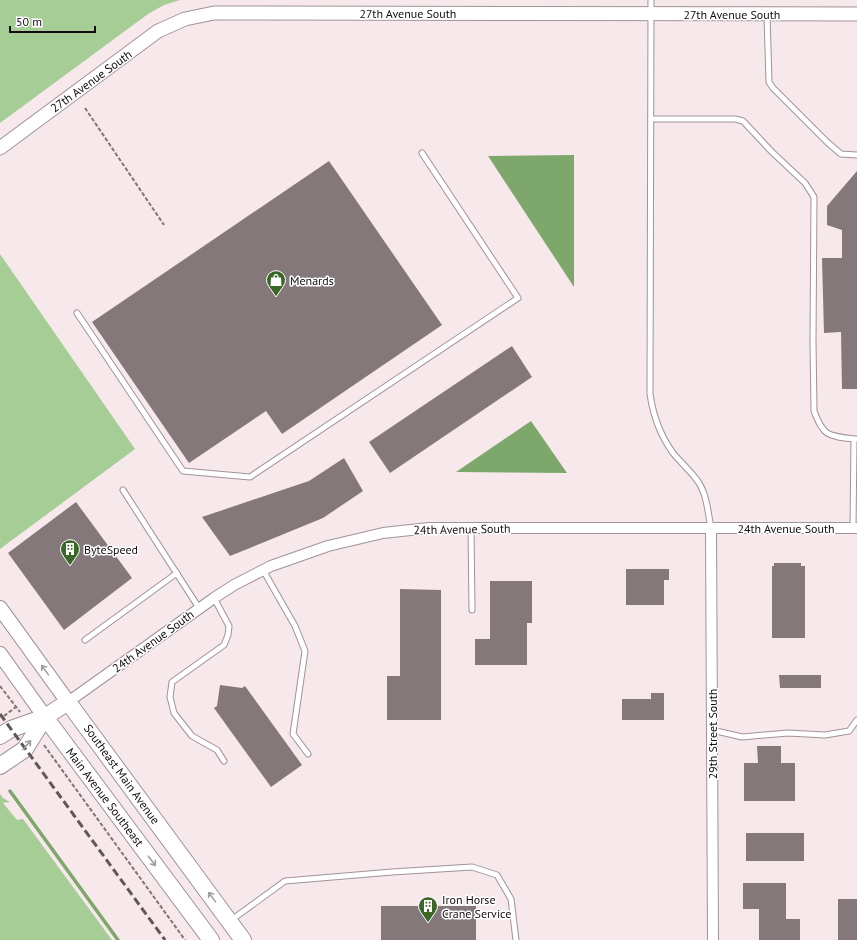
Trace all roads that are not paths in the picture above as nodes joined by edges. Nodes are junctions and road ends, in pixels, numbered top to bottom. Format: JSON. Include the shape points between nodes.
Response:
{"nodes":[{"id":1,"x":652,"y":0,"type":"edge"},
{"id":2,"x":651,"y":14,"type":"junction"},
{"id":3,"x":767,"y":14,"type":"junction"},
{"id":4,"x":857,"y":14,"type":"edge"},
{"id":5,"x":651,"y":119,"type":"junction"},
{"id":6,"x":0,"y":148,"type":"edge"},
{"id":7,"x":422,"y":153,"type":"dead end"},
{"id":8,"x":857,"y":155,"type":"edge"},
{"id":9,"x":77,"y":313,"type":"dead end"},
{"id":10,"x":855,"y":439,"type":"edge"},
{"id":11,"x":123,"y":490,"type":"dead end"},
{"id":12,"x":471,"y":528,"type":"junction"},
{"id":13,"x":711,"y":528,"type":"junction"},
{"id":14,"x":855,"y":528,"type":"edge"},
{"id":15,"x":263,"y":570,"type":"junction"},
{"id":16,"x":177,"y":573,"type":"junction"},
{"id":17,"x":214,"y":598,"type":"junction"},
{"id":18,"x":0,"y":608,"type":"edge"},
{"id":19,"x":200,"y":608,"type":"junction"},
{"id":20,"x":472,"y":610,"type":"dead end"},
{"id":21,"x":85,"y":640,"type":"dead end"},
{"id":22,"x":0,"y":654,"type":"edge"},
{"id":23,"x":68,"y":702,"type":"junction"},
{"id":24,"x":46,"y":717,"type":"junction"},
{"id":25,"x":857,"y":720,"type":"edge"},
{"id":26,"x":32,"y":728,"type":"junction"},
{"id":27,"x":712,"y":730,"type":"junction"},
{"id":28,"x":0,"y":736,"type":"edge"},
{"id":29,"x":308,"y":754,"type":"dead end"},
{"id":30,"x":224,"y":761,"type":"dead end"},
{"id":31,"x":0,"y":766,"type":"edge"},
{"id":32,"x":230,"y":921,"type":"junction"},
{"id":33,"x":211,"y":940,"type":"edge"},
{"id":34,"x":244,"y":940,"type":"edge"},
{"id":35,"x":516,"y":940,"type":"edge"},
{"id":36,"x":713,"y":940,"type":"edge"}],
"edges":[{"from":1,"to":2,"type":"lane"},
{"from":2,"to":3,"type":"street","name":"27th Avenue South"},
{"from":2,"to":5,"type":"lane"},
{"from":2,"to":6,"type":"street","name":"27th Avenue South","via":[[214,13],[185,19],[158,32]]},
{"from":3,"to":4,"type":"street","name":"27th Avenue South"},
{"from":3,"to":8,"type":"lane","via":[[769,82],[841,154]]},
{"from":5,"to":10,"type":"lane","via":[[742,121],[805,183],[814,197],[814,411],[824,432],[835,437]]},
{"from":5,"to":13,"type":"lane","via":[[650,394],[660,432],[672,452],[699,483]]},
{"from":7,"to":9,"type":"lane","via":[[518,298],[250,477],[183,471]]},
{"from":10,"to":14,"type":"lane"},
{"from":11,"to":16,"type":"lane"},
{"from":12,"to":13,"type":"street","name":"24th Avenue South"},
{"from":12,"to":15,"type":"street","name":"24th Avenue South","via":[[429,528],[383,533],[328,546]]},
{"from":12,"to":20,"type":"lane"},
{"from":13,"to":14,"type":"street","name":"24th Avenue South"},
{"from":13,"to":27,"type":"street","name":"29th Street South"},
{"from":15,"to":17,"type":"street","name":"24th Avenue South"},
{"from":15,"to":29,"type":"lane","via":[[295,626],[305,651],[293,734]]},
{"from":16,"to":19,"type":"lane"},
{"from":16,"to":21,"type":"lane"},
{"from":17,"to":19,"type":"street","name":"24th Avenue South"},
{"from":17,"to":30,"type":"lane","via":[[229,626],[224,645],[172,682],[170,697],[174,713],[192,736],[217,750]]},
{"from":23,"to":18,"type":"main road","name":"Southeast Main Avenue","one_way":true},
{"from":19,"to":23,"type":"street","name":"24th Avenue South"},
{"from":22,"to":24,"type":"main road","name":"Main Avenue Southeast"},
{"from":23,"to":24,"type":"main road","name":"24th Avenue South"},
{"from":32,"to":23,"type":"main road","name":"Southeast Main Avenue","one_way":true},
{"from":24,"to":26,"type":"main road","name":"24th Avenue South"},
{"from":24,"to":33,"type":"main road","name":"Main Avenue Southeast","one_way":true},
{"from":25,"to":27,"type":"lane","via":[[850,731],[825,735],[788,733],[742,737]]},
{"from":26,"to":28,"type":"main road","name":"24th Avenue South","via":[[11,729]]},
{"from":31,"to":26,"type":"main road","one_way":true,"via":[[25,749]]},
{"from":27,"to":36,"type":"street","name":"29th Street South"},
{"from":32,"to":34,"type":"main road","name":"Southeast Main Avenue"},
{"from":32,"to":35,"type":"lane","via":[[285,881],[472,867],[497,875],[511,899]]}]}
